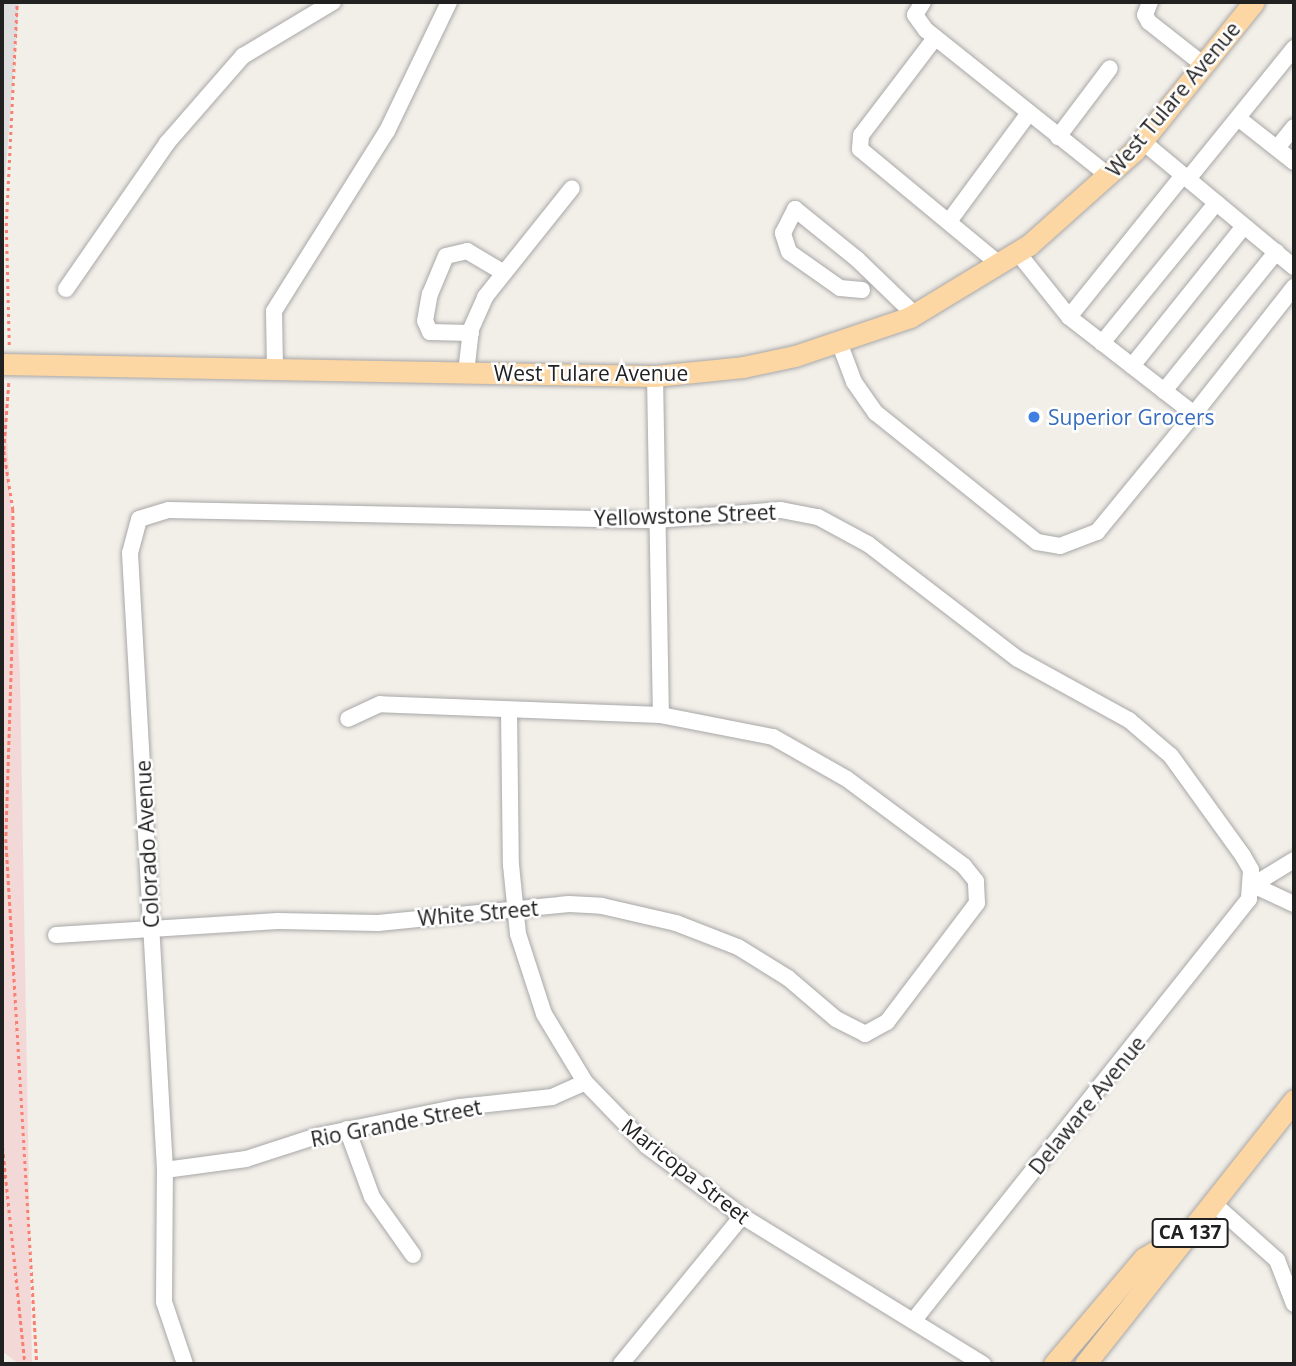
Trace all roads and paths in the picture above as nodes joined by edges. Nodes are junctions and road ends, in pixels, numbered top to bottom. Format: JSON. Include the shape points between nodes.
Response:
{"nodes":[{"id":1,"x":17,"y":2,"type":"edge"},
{"id":2,"x":333,"y":2,"type":"edge"},
{"id":3,"x":450,"y":2,"type":"edge"},
{"id":4,"x":923,"y":2,"type":"edge"},
{"id":5,"x":1150,"y":2,"type":"edge"},
{"id":6,"x":1254,"y":2,"type":"edge"},
{"id":7,"x":935,"y":38,"type":"junction"},
{"id":8,"x":1294,"y":48,"type":"edge"},
{"id":9,"x":1205,"y":66,"type":"junction"},
{"id":10,"x":1110,"y":68,"type":"dead end"},
{"id":11,"x":1029,"y":113,"type":"junction"},
{"id":12,"x":1237,"y":118,"type":"junction"},
{"id":13,"x":1294,"y":127,"type":"edge"},
{"id":14,"x":1058,"y":137,"type":"junction"},
{"id":15,"x":1142,"y":141,"type":"junction"},
{"id":16,"x":1277,"y":148,"type":"junction"},
{"id":17,"x":1294,"y":162,"type":"edge"},
{"id":18,"x":1109,"y":176,"type":"junction"},
{"id":19,"x":1185,"y":177,"type":"junction"},
{"id":20,"x":572,"y":188,"type":"dead end"},
{"id":21,"x":1216,"y":203,"type":"junction"},
{"id":22,"x":950,"y":220,"type":"junction"},
{"id":23,"x":1244,"y":226,"type":"junction"},
{"id":24,"x":1276,"y":252,"type":"junction"},
{"id":25,"x":1018,"y":253,"type":"junction"},
{"id":26,"x":1000,"y":265,"type":"junction"},
{"id":27,"x":1294,"y":267,"type":"edge"},
{"id":28,"x":504,"y":274,"type":"junction"},
{"id":29,"x":1294,"y":286,"type":"edge"},
{"id":30,"x":66,"y":289,"type":"dead end"},
{"id":31,"x":862,"y":290,"type":"dead end"},
{"id":32,"x":914,"y":314,"type":"junction"},
{"id":33,"x":1069,"y":317,"type":"junction"},
{"id":34,"x":471,"y":333,"type":"junction"},
{"id":35,"x":839,"y":342,"type":"junction"},
{"id":36,"x":1102,"y":343,"type":"junction"},
{"id":37,"x":5,"y":364,"type":"edge"},
{"id":38,"x":1132,"y":366,"type":"junction"},
{"id":39,"x":275,"y":369,"type":"junction"},
{"id":40,"x":466,"y":373,"type":"junction"},
{"id":41,"x":655,"y":376,"type":"junction"},
{"id":42,"x":1164,"y":391,"type":"junction"},
{"id":43,"x":1194,"y":414,"type":"junction"},
{"id":44,"x":139,"y":519,"type":"joint"},
{"id":45,"x":657,"y":520,"type":"junction"},
{"id":46,"x":509,"y":711,"type":"junction"},
{"id":47,"x":661,"y":715,"type":"junction"},
{"id":48,"x":348,"y":719,"type":"dead end"},
{"id":49,"x":1294,"y":860,"type":"edge"},
{"id":50,"x":1253,"y":885,"type":"junction"},
{"id":51,"x":1294,"y":904,"type":"edge"},
{"id":52,"x":515,"y":910,"type":"junction"},
{"id":53,"x":153,"y":928,"type":"junction"},
{"id":54,"x":56,"y":935,"type":"dead end"},
{"id":55,"x":585,"y":1082,"type":"junction"},
{"id":56,"x":1294,"y":1100,"type":"edge"},
{"id":57,"x":347,"y":1129,"type":"junction"},
{"id":58,"x":2,"y":1140,"type":"edge"},
{"id":59,"x":164,"y":1170,"type":"junction"},
{"id":60,"x":1213,"y":1203,"type":"junction"},
{"id":61,"x":742,"y":1216,"type":"junction"},
{"id":62,"x":1193,"y":1229,"type":"junction"},
{"id":63,"x":413,"y":1255,"type":"dead end"},
{"id":64,"x":1294,"y":1304,"type":"edge"},
{"id":65,"x":914,"y":1320,"type":"junction"},
{"id":66,"x":25,"y":1364,"type":"edge"},
{"id":67,"x":37,"y":1364,"type":"edge"},
{"id":68,"x":186,"y":1364,"type":"edge"},
{"id":69,"x":621,"y":1364,"type":"edge"},
{"id":70,"x":983,"y":1364,"type":"edge"},
{"id":71,"x":1054,"y":1364,"type":"edge"},
{"id":72,"x":1086,"y":1364,"type":"edge"}],
"edges":[{"from":1,"to":37,"type":"path","via":[[6,226]]},
{"from":2,"to":30,"type":"street","via":[[243,56],[167,143]]},
{"from":3,"to":39,"type":"street","via":[[387,131],[274,311]]},
{"from":4,"to":7,"type":"street","via":[[915,15]]},
{"from":5,"to":9,"type":"street","via":[[1145,15],[1149,22]]},
{"from":6,"to":9,"type":"main road","name":"West Tulare Avenue"},
{"from":7,"to":11,"type":"street"},
{"from":7,"to":22,"type":"street","via":[[861,135],[860,149]]},
{"from":8,"to":12,"type":"street"},
{"from":9,"to":15,"type":"main road","name":"West Tulare Avenue"},
{"from":10,"to":14,"type":"street"},
{"from":11,"to":14,"type":"street"},
{"from":11,"to":22,"type":"street"},
{"from":12,"to":16,"type":"street"},
{"from":12,"to":19,"type":"street"},
{"from":13,"to":16,"type":"street"},
{"from":14,"to":18,"type":"street"},
{"from":15,"to":18,"type":"main road","name":"West Tulare Avenue"},
{"from":15,"to":19,"type":"street"},
{"from":16,"to":17,"type":"street"},
{"from":18,"to":25,"type":"main road","name":"West Tulare Avenue"},
{"from":19,"to":21,"type":"street"},
{"from":19,"to":33,"type":"street"},
{"from":20,"to":28,"type":"street"},
{"from":21,"to":23,"type":"street"},
{"from":21,"to":36,"type":"street"},
{"from":22,"to":26,"type":"street"},
{"from":23,"to":24,"type":"street"},
{"from":23,"to":38,"type":"street"},
{"from":24,"to":27,"type":"street"},
{"from":24,"to":42,"type":"street"},
{"from":25,"to":26,"type":"main road","name":"West Tulare Avenue"},
{"from":25,"to":33,"type":"street"},
{"from":26,"to":32,"type":"main road","name":"West Tulare Avenue"},
{"from":28,"to":34,"type":"street","via":[[485,297]]},
{"from":28,"to":34,"type":"street","via":[[467,251],[446,256],[430,294],[425,321],[430,332]]},
{"from":29,"to":43,"type":"street"},
{"from":31,"to":32,"type":"street","via":[[839,288],[789,252],[783,233],[795,209],[857,258]]},
{"from":32,"to":35,"type":"main road","name":"West Tulare Avenue"},
{"from":33,"to":36,"type":"street"},
{"from":34,"to":40,"type":"street"},
{"from":35,"to":41,"type":"main road","name":"West Tulare Avenue","via":[[743,368]]},
{"from":35,"to":43,"type":"street","via":[[854,382],[876,414],[1037,542],[1060,546],[1097,532]]},
{"from":36,"to":38,"type":"street"},
{"from":37,"to":39,"type":"main road","name":"West Tulare Avenue"},
{"from":37,"to":67,"type":"path","via":[[4,451],[13,509],[15,587],[6,839]]},
{"from":38,"to":42,"type":"street"},
{"from":39,"to":40,"type":"main road","name":"West Tulare Avenue"},
{"from":40,"to":41,"type":"main road","name":"West Tulare Avenue"},
{"from":41,"to":45,"type":"street"},
{"from":42,"to":43,"type":"street"},
{"from":44,"to":45,"type":"street","name":"Yellowstone Street","via":[[169,510]]},
{"from":44,"to":53,"type":"street","name":"Colorado Avenue","via":[[130,553]]},
{"from":45,"to":47,"type":"street"},
{"from":45,"to":50,"type":"street","name":"Yellowstone Street","via":[[781,510],[840,527],[1018,660],[1104,703],[1151,736],[1192,779],[1243,856]]},
{"from":46,"to":47,"type":"street"},
{"from":46,"to":48,"type":"street","via":[[380,704]]},
{"from":46,"to":52,"type":"street","name":"Maricopa Street"},
{"from":47,"to":52,"type":"street","name":"White Street","via":[[736,726],[807,754],[964,866],[979,892],[972,914],[877,1031],[864,1034],[836,1019],[764,961],[702,931],[601,906]]},
{"from":49,"to":50,"type":"street"},
{"from":50,"to":51,"type":"street"},
{"from":50,"to":65,"type":"street","name":"Delaware Avenue","via":[[1239,916]]},
{"from":52,"to":53,"type":"street","name":"White Street","via":[[378,923],[278,921]]},
{"from":52,"to":55,"type":"street","name":"Maricopa Street","via":[[523,952],[544,1014]]},
{"from":53,"to":54,"type":"street","name":"White Street"},
{"from":53,"to":59,"type":"street","name":"Colorado Avenue"},
{"from":55,"to":57,"type":"street","name":"Rio Grande Street","via":[[527,1102],[460,1107]]},
{"from":55,"to":61,"type":"street","name":"Maricopa Street","via":[[647,1146]]},
{"from":56,"to":60,"type":"main road","number":"CA 137"},
{"from":57,"to":59,"type":"street","name":"Rio Grande Street","via":[[246,1159]]},
{"from":57,"to":63,"type":"street","via":[[372,1197]]},
{"from":58,"to":66,"type":"path"},
{"from":59,"to":68,"type":"street","name":"Colorado Avenue","via":[[164,1302]]},
{"from":60,"to":62,"type":"main road","number":"CA 137"},
{"from":60,"to":64,"type":"street","via":[[1277,1260]]},
{"from":61,"to":65,"type":"street","name":"Maricopa Street"},
{"from":61,"to":69,"type":"street"},
{"from":62,"to":71,"type":"main road","via":[[1144,1258]]},
{"from":62,"to":72,"type":"main road","number":"CA 137"},
{"from":65,"to":70,"type":"street","name":"Maricopa Street"}]}
